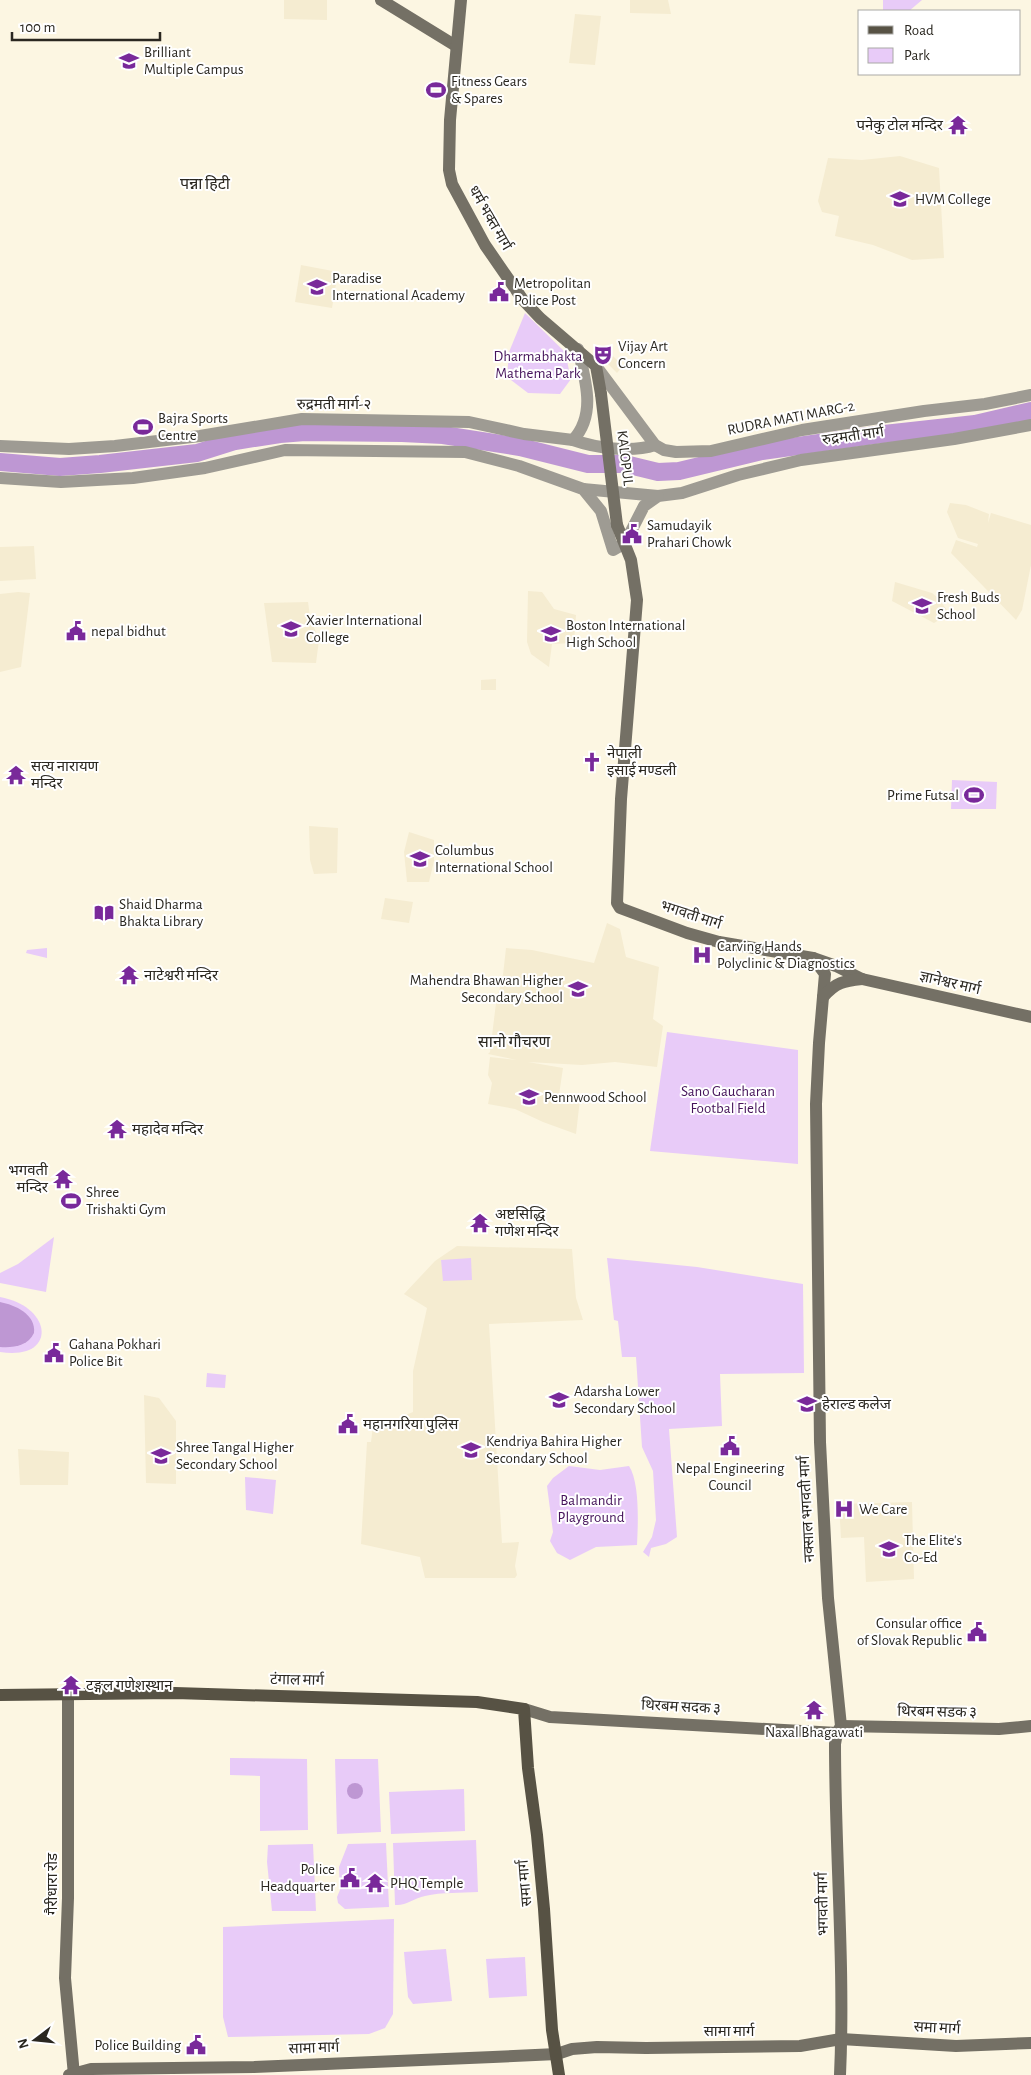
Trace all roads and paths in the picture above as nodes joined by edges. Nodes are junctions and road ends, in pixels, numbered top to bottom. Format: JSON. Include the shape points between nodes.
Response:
{"nodes":[{"id":1,"x":381,"y":0,"type":"edge"},
{"id":2,"x":461,"y":0,"type":"edge"},
{"id":3,"x":456,"y":46,"type":"junction"},
{"id":4,"x":578,"y":349,"type":"junction"},
{"id":5,"x":596,"y":366,"type":"junction"},
{"id":6,"x":1031,"y":395,"type":"edge"},
{"id":7,"x":1031,"y":425,"type":"edge"},
{"id":8,"x":573,"y":440,"type":"junction"},
{"id":9,"x":0,"y":446,"type":"edge"},
{"id":10,"x":655,"y":446,"type":"junction"},
{"id":11,"x":0,"y":478,"type":"edge"},
{"id":12,"x":583,"y":489,"type":"junction"},
{"id":13,"x":658,"y":496,"type":"junction"},
{"id":14,"x":617,"y":526,"type":"joint"},
{"id":15,"x":625,"y":543,"type":"junction"},
{"id":16,"x":813,"y":958,"type":"junction"},
{"id":17,"x":862,"y":979,"type":"junction"},
{"id":18,"x":824,"y":997,"type":"junction"},
{"id":19,"x":1031,"y":1018,"type":"edge"},
{"id":20,"x":68,"y":1694,"type":"junction"},
{"id":21,"x":0,"y":1696,"type":"edge"},
{"id":22,"x":524,"y":1709,"type":"junction"},
{"id":23,"x":1031,"y":1726,"type":"edge"},
{"id":24,"x":839,"y":1729,"type":"junction"},
{"id":25,"x":841,"y":2039,"type":"junction"},
{"id":26,"x":1031,"y":2043,"type":"edge"},
{"id":27,"x":557,"y":2054,"type":"junction"},
{"id":28,"x":72,"y":2075,"type":"edge"},
{"id":29,"x":559,"y":2075,"type":"edge"},
{"id":30,"x":840,"y":2075,"type":"edge"}],
"edges":[{"from":1,"to":3,"type":"main road"},
{"from":2,"to":3,"type":"main road","name":"धर्म भक्त मार्ग"},
{"from":3,"to":4,"type":"main road","name":"धर्म भक्त मार्ग","via":[[449,154],[452,184],[485,245],[514,288],[540,318]]},
{"from":4,"to":5,"type":"main road","name":"धर्म भक्त मार्ग"},
{"from":4,"to":8,"type":"street","via":[[588,400],[584,423]]},
{"from":5,"to":10,"type":"street"},
{"from":5,"to":14,"type":"main road","name":"KALOPUL","bridge":true},
{"from":6,"to":10,"type":"street","name":"RUDRA MATI MARG-2","via":[[802,430],[712,451],[676,452]]},
{"from":7,"to":13,"type":"street","name":"रुद्रमती मार्ग","via":[[801,460],[682,493]]},
{"from":8,"to":9,"type":"street","name":"रुद्रमती मार्ग-२","via":[[469,422],[302,419],[115,446],[60,449]]},
{"from":8,"to":10,"type":"street","name":"RUDRA MATI MARG-2","via":[[594,447]]},
{"from":11,"to":12,"type":"street","name":"रुद्रमती मार्ग","via":[[61,482],[133,478],[205,468],[285,450],[448,450],[519,466]]},
{"from":12,"to":13,"type":"street","name":"रुद्रमती मार्ग"},
{"from":12,"to":15,"type":"street","via":[[601,511],[613,550]]},
{"from":13,"to":15,"type":"street","via":[[644,506]]},
{"from":14,"to":15,"type":"main road","name":"भगवती मार्ग"},
{"from":15,"to":16,"type":"main road","name":"भगवती मार्ग","via":[[632,560],[637,600],[622,789],[617,903],[620,908],[687,933],[743,947]]},
{"from":16,"to":17,"type":"main road","name":"ज्ञानेश्वर मार्ग"},
{"from":16,"to":18,"type":"main road","via":[[825,974]]},
{"from":17,"to":18,"type":"main road","name":"ज्ञानेश्वर मार्ग","via":[[840,983]]},
{"from":17,"to":19,"type":"main road","name":"ज्ञानेश्वर मार्ग"},
{"from":18,"to":24,"type":"main road","name":"नक्साल भगवती मार्ग","via":[[816,1104],[820,1442]]},
{"from":20,"to":21,"type":"main road","name":"टंगाल मार्ग"},
{"from":20,"to":22,"type":"main road","name":"टंगाल मार्ग","via":[[175,1693],[477,1702]]},
{"from":20,"to":28,"type":"main road","name":"गैरीधारा रोड","via":[[65,1978]]},
{"from":22,"to":24,"type":"main road","name":"थिरबम सदक ३","via":[[550,1717]]},
{"from":22,"to":27,"type":"main road","name":"समा मार्ग","via":[[541,1872],[552,2030]]},
{"from":23,"to":24,"type":"main road","name":"थिरबम सडक ३"},
{"from":24,"to":25,"type":"main road","name":"भगवती मार्ग","via":[[835,1776]]},
{"from":25,"to":26,"type":"main road","name":"समा मार्ग","via":[[956,2046]]},
{"from":25,"to":27,"type":"main road","name":"सामा मार्ग","via":[[800,2046],[597,2047]]},
{"from":25,"to":30,"type":"main road","name":"भगवती मार्ग"},
{"from":27,"to":28,"type":"main road","name":"सामा मार्ग","via":[[254,2067],[91,2068]]},
{"from":27,"to":29,"type":"main road"}]}
